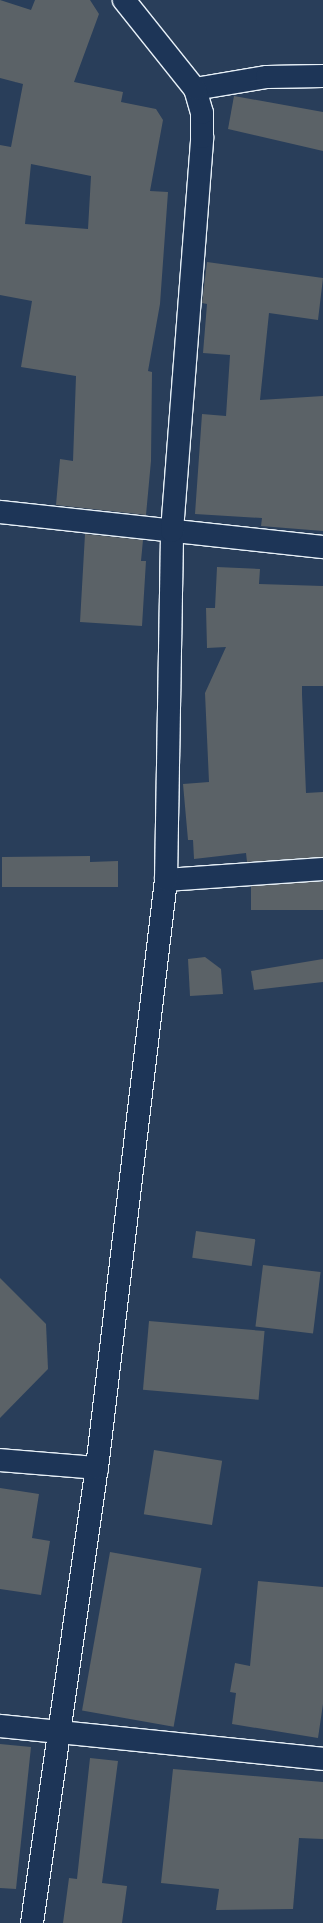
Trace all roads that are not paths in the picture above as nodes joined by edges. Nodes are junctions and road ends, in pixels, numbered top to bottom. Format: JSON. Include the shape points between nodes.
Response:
{"nodes":[{"id":1,"x":124,"y":0,"type":"edge"},
{"id":2,"x":323,"y":76,"type":"edge"},
{"id":3,"x":195,"y":89,"type":"junction"},
{"id":4,"x":0,"y":512,"type":"edge"},
{"id":5,"x":172,"y":531,"type":"junction"},
{"id":6,"x":323,"y":547,"type":"edge"},
{"id":7,"x":323,"y":869,"type":"edge"},
{"id":8,"x":166,"y":880,"type":"junction"},
{"id":9,"x":0,"y":1460,"type":"edge"},
{"id":10,"x":97,"y":1468,"type":"junction"},
{"id":11,"x":0,"y":1726,"type":"edge"},
{"id":12,"x":60,"y":1731,"type":"junction"},
{"id":13,"x":323,"y":1759,"type":"edge"},
{"id":14,"x":32,"y":1923,"type":"edge"}],
"edges":[{"from":1,"to":3,"type":"street"},
{"from":2,"to":3,"type":"street","via":[[268,77]]},
{"from":3,"to":5,"type":"street","via":[[202,113],[202,137]]},
{"from":4,"to":5,"type":"street"},
{"from":5,"to":6,"type":"street"},
{"from":5,"to":8,"type":"street"},
{"from":7,"to":8,"type":"street"},
{"from":8,"to":10,"type":"street"},
{"from":9,"to":10,"type":"street"},
{"from":10,"to":12,"type":"street"},
{"from":11,"to":12,"type":"street"},
{"from":12,"to":13,"type":"street"},
{"from":12,"to":14,"type":"street"}]}
